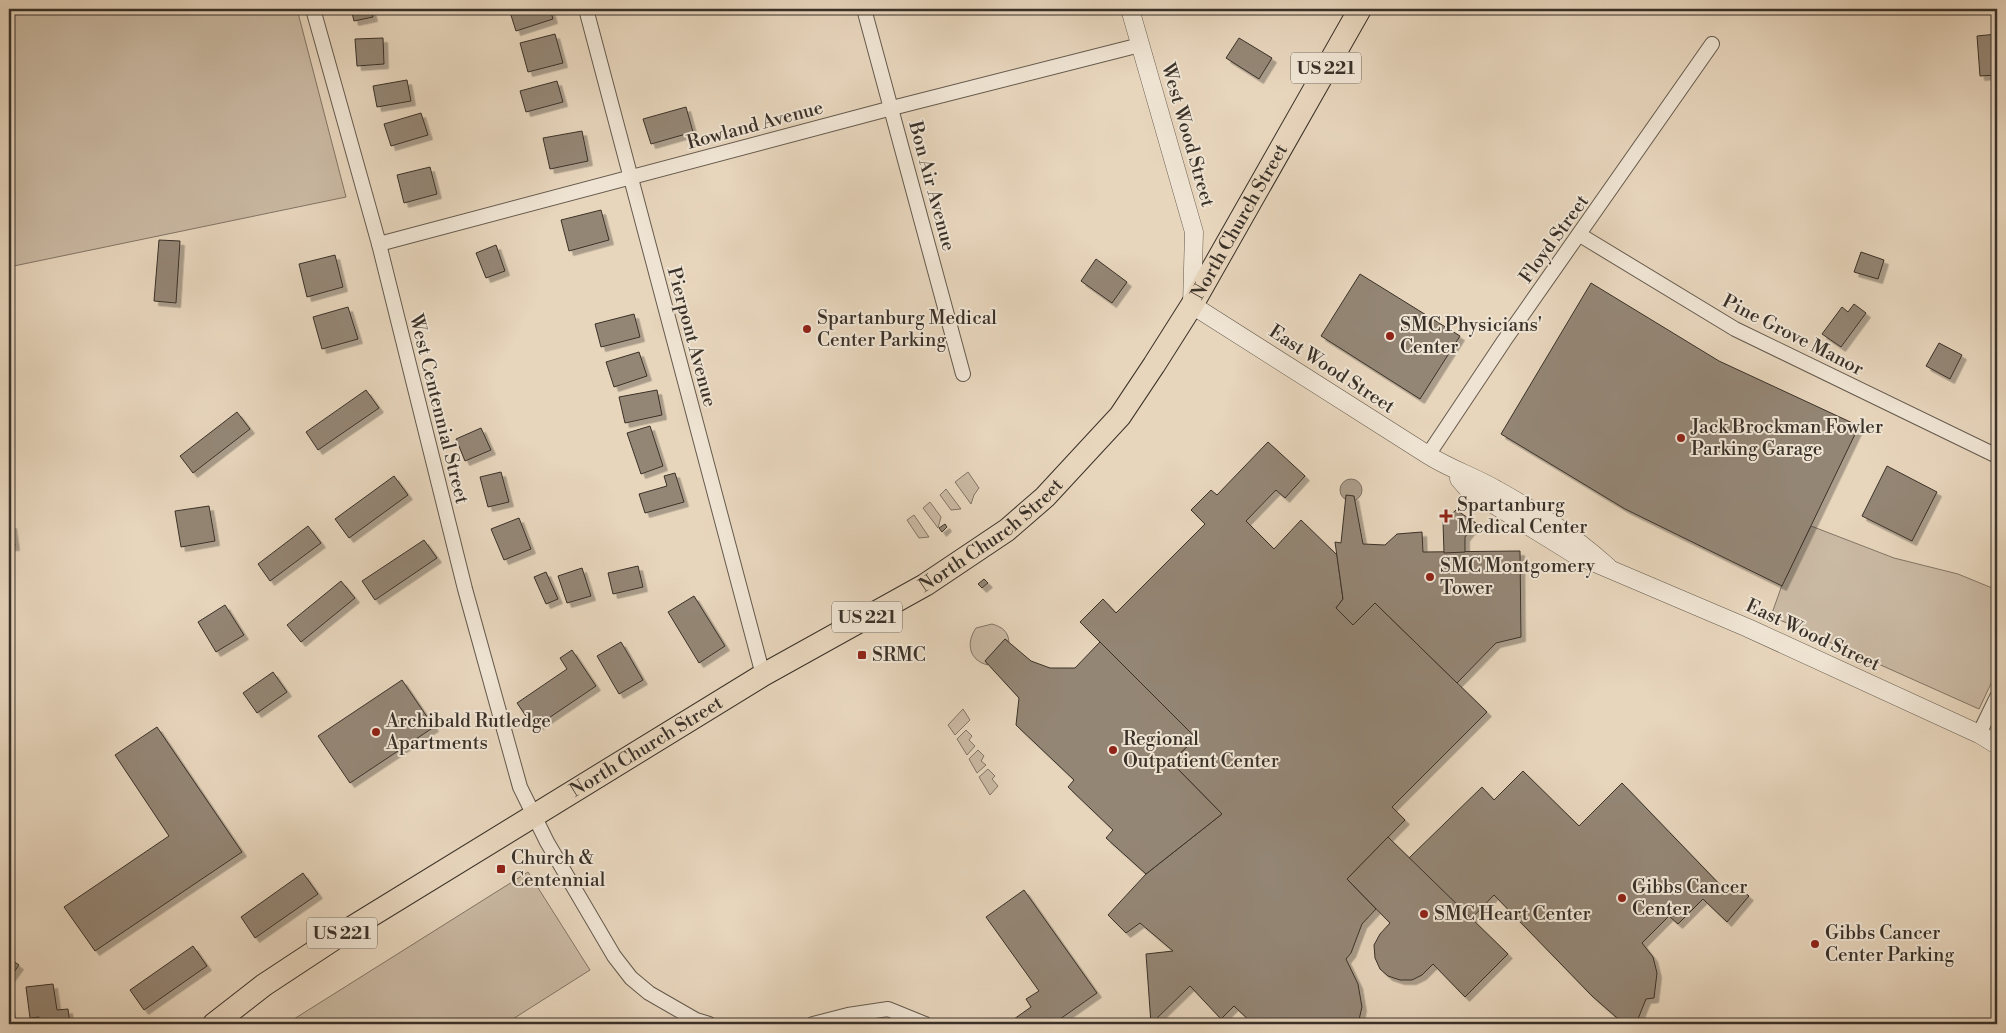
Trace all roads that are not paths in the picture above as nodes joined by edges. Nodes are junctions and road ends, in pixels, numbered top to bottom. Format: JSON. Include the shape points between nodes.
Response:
{"nodes":[{"id":1,"x":313,"y":9,"type":"edge"},
{"id":2,"x":586,"y":9,"type":"edge"},
{"id":3,"x":864,"y":9,"type":"edge"},
{"id":4,"x":1130,"y":9,"type":"edge"},
{"id":5,"x":1360,"y":9,"type":"edge"},
{"id":6,"x":1712,"y":44,"type":"dead end"},
{"id":7,"x":1140,"y":45,"type":"junction"},
{"id":8,"x":892,"y":108,"type":"junction"},
{"id":9,"x":630,"y":177,"type":"junction"},
{"id":10,"x":1580,"y":235,"type":"junction"},
{"id":11,"x":379,"y":244,"type":"junction"},
{"id":12,"x":1192,"y":305,"type":"junction"},
{"id":13,"x":963,"y":374,"type":"dead end"},
{"id":14,"x":1428,"y":456,"type":"junction"},
{"id":15,"x":1997,"y":456,"type":"edge"},
{"id":16,"x":763,"y":675,"type":"junction"},
{"id":17,"x":1997,"y":697,"type":"edge"},
{"id":18,"x":1979,"y":734,"type":"junction"},
{"id":19,"x":1997,"y":745,"type":"edge"},
{"id":20,"x":534,"y":816,"type":"junction"},
{"id":21,"x":214,"y":1024,"type":"edge"},
{"id":22,"x":709,"y":1024,"type":"edge"},
{"id":23,"x":813,"y":1024,"type":"edge"},
{"id":24,"x":925,"y":1024,"type":"edge"}],
"edges":[{"from":1,"to":11,"type":"street","name":"West Centennial Street"},
{"from":2,"to":9,"type":"street","name":"Pierpont Avenue"},
{"from":3,"to":8,"type":"street","name":"Bon Air Avenue"},
{"from":4,"to":7,"type":"street","name":"West Wood Street"},
{"from":5,"to":12,"type":"main road","name":"North Church Street","number":"US 221"},
{"from":6,"to":10,"type":"street","name":"Floyd Street"},
{"from":7,"to":8,"type":"street","name":"Rowland Avenue"},
{"from":7,"to":12,"type":"street","name":"West Wood Street","via":[[1194,232]]},
{"from":8,"to":9,"type":"street","name":"Rowland Avenue"},
{"from":8,"to":13,"type":"street","name":"Bon Air Avenue"},
{"from":9,"to":11,"type":"street","name":"Rowland Avenue"},
{"from":9,"to":16,"type":"street","name":"Pierpont Avenue"},
{"from":10,"to":14,"type":"street","name":"Floyd Street"},
{"from":10,"to":15,"type":"street","name":"Pine Grove Manor","via":[[1735,329]]},
{"from":11,"to":20,"type":"street","name":"West Centennial Street","via":[[465,589],[520,787]]},
{"from":12,"to":14,"type":"street","name":"East Wood Street"},
{"from":12,"to":16,"type":"main road","name":"North Church Street","number":"US 221","via":[[1120,416],[1045,497],[1007,530],[925,585]]},
{"from":14,"to":18,"type":"street","name":"East Wood Street","via":[[1496,489],[1576,538],[1608,566]]},
{"from":16,"to":20,"type":"main road","name":"North Church Street","number":"US 221"},
{"from":17,"to":18,"type":"street"},
{"from":18,"to":19,"type":"street","name":"East Wood Street"},
{"from":20,"to":21,"type":"main road","name":"North Church Street","number":"US 221","via":[[264,984]]},
{"from":20,"to":22,"type":"street","name":"West Centennial Street","via":[[614,956],[631,978],[649,993]]},
{"from":23,"to":24,"type":"street","via":[[888,1008]]}]}
